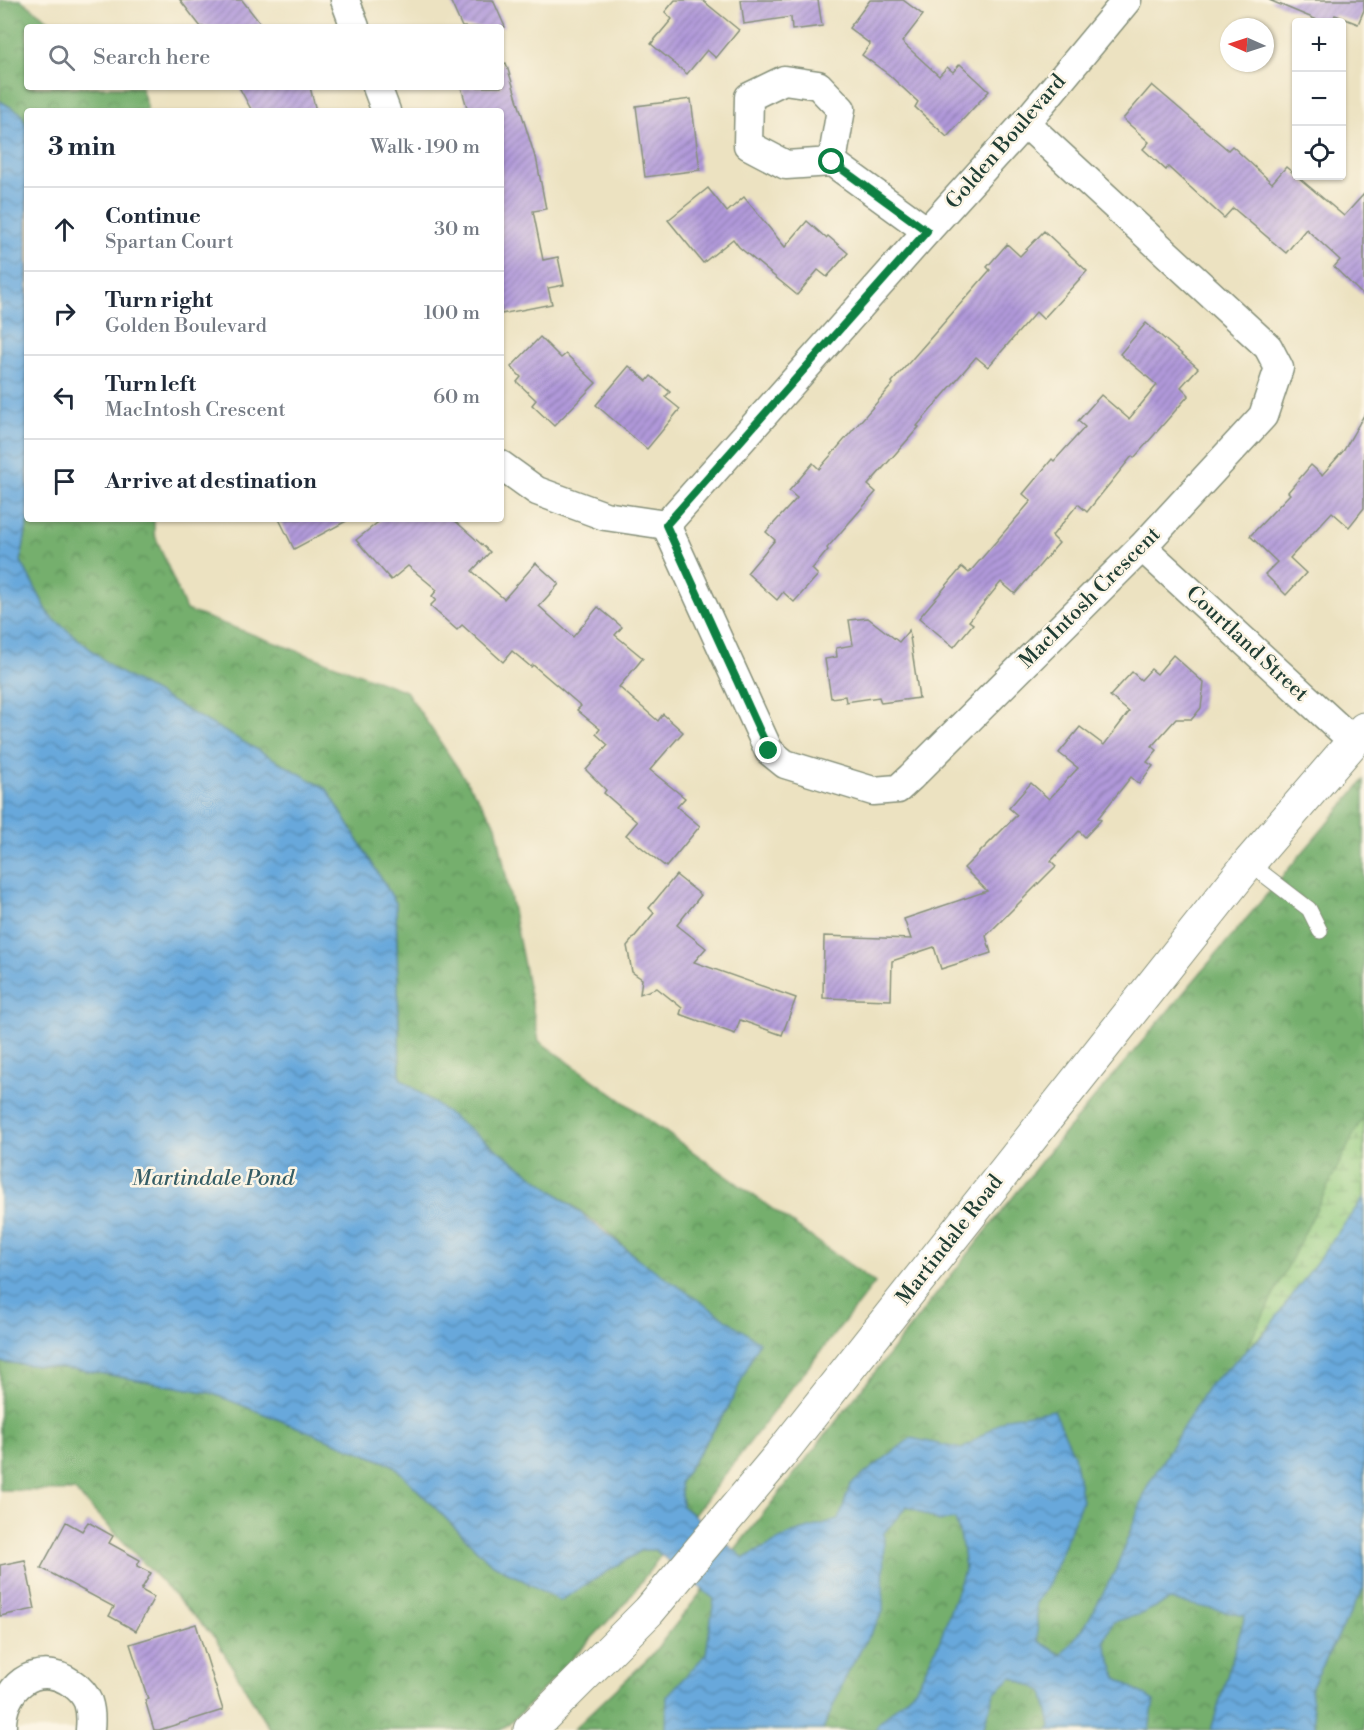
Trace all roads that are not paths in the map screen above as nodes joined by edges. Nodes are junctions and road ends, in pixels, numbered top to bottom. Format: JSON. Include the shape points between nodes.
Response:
{"nodes":[{"id":1,"x":345,"y":0,"type":"edge"},
{"id":2,"x":1127,"y":0,"type":"edge"},
{"id":3,"x":353,"y":24,"type":"edge"},
{"id":4,"x":378,"y":90,"type":"edge"},
{"id":5,"x":385,"y":108,"type":"edge"},
{"id":6,"x":1025,"y":123,"type":"junction"},
{"id":7,"x":832,"y":162,"type":"dead end"},
{"id":8,"x":927,"y":231,"type":"junction"},
{"id":9,"x":504,"y":467,"type":"edge"},
{"id":10,"x":666,"y":525,"type":"junction"},
{"id":11,"x":1142,"y":547,"type":"junction"},
{"id":12,"x":1358,"y":735,"type":"edge"},
{"id":13,"x":1249,"y":863,"type":"junction"},
{"id":14,"x":1320,"y":931,"type":"dead end"},
{"id":15,"x":2,"y":1730,"type":"edge"},
{"id":16,"x":90,"y":1730,"type":"edge"},
{"id":17,"x":530,"y":1730,"type":"edge"}],
"edges":[{"from":1,"to":3,"type":"street"},
{"from":2,"to":6,"type":"street","name":"Golden Boulevard"},
{"from":4,"to":5,"type":"street"},
{"from":6,"to":8,"type":"street","name":"Golden Boulevard"},
{"from":6,"to":11,"type":"street","name":"MacIntosh Crescent","via":[[1268,347],[1279,368],[1263,416]]},
{"from":7,"to":8,"type":"street"},
{"from":8,"to":10,"type":"street","name":"Golden Boulevard"},
{"from":9,"to":10,"type":"street","via":[[537,491],[605,516]]},
{"from":10,"to":11,"type":"street","name":"MacIntosh Crescent","via":[[769,751],[785,764],[873,791],[898,789]]},
{"from":11,"to":12,"type":"street","name":"Courtland Street"},
{"from":12,"to":13,"type":"main road"},
{"from":13,"to":14,"type":"lane","via":[[1309,909]]},
{"from":13,"to":17,"type":"main road","name":"Martindale Road","via":[[779,1455],[649,1611]]},
{"from":15,"to":16,"type":"street","via":[[4,1703],[12,1690],[38,1675],[52,1675],[79,1688],[91,1715]]}]}
